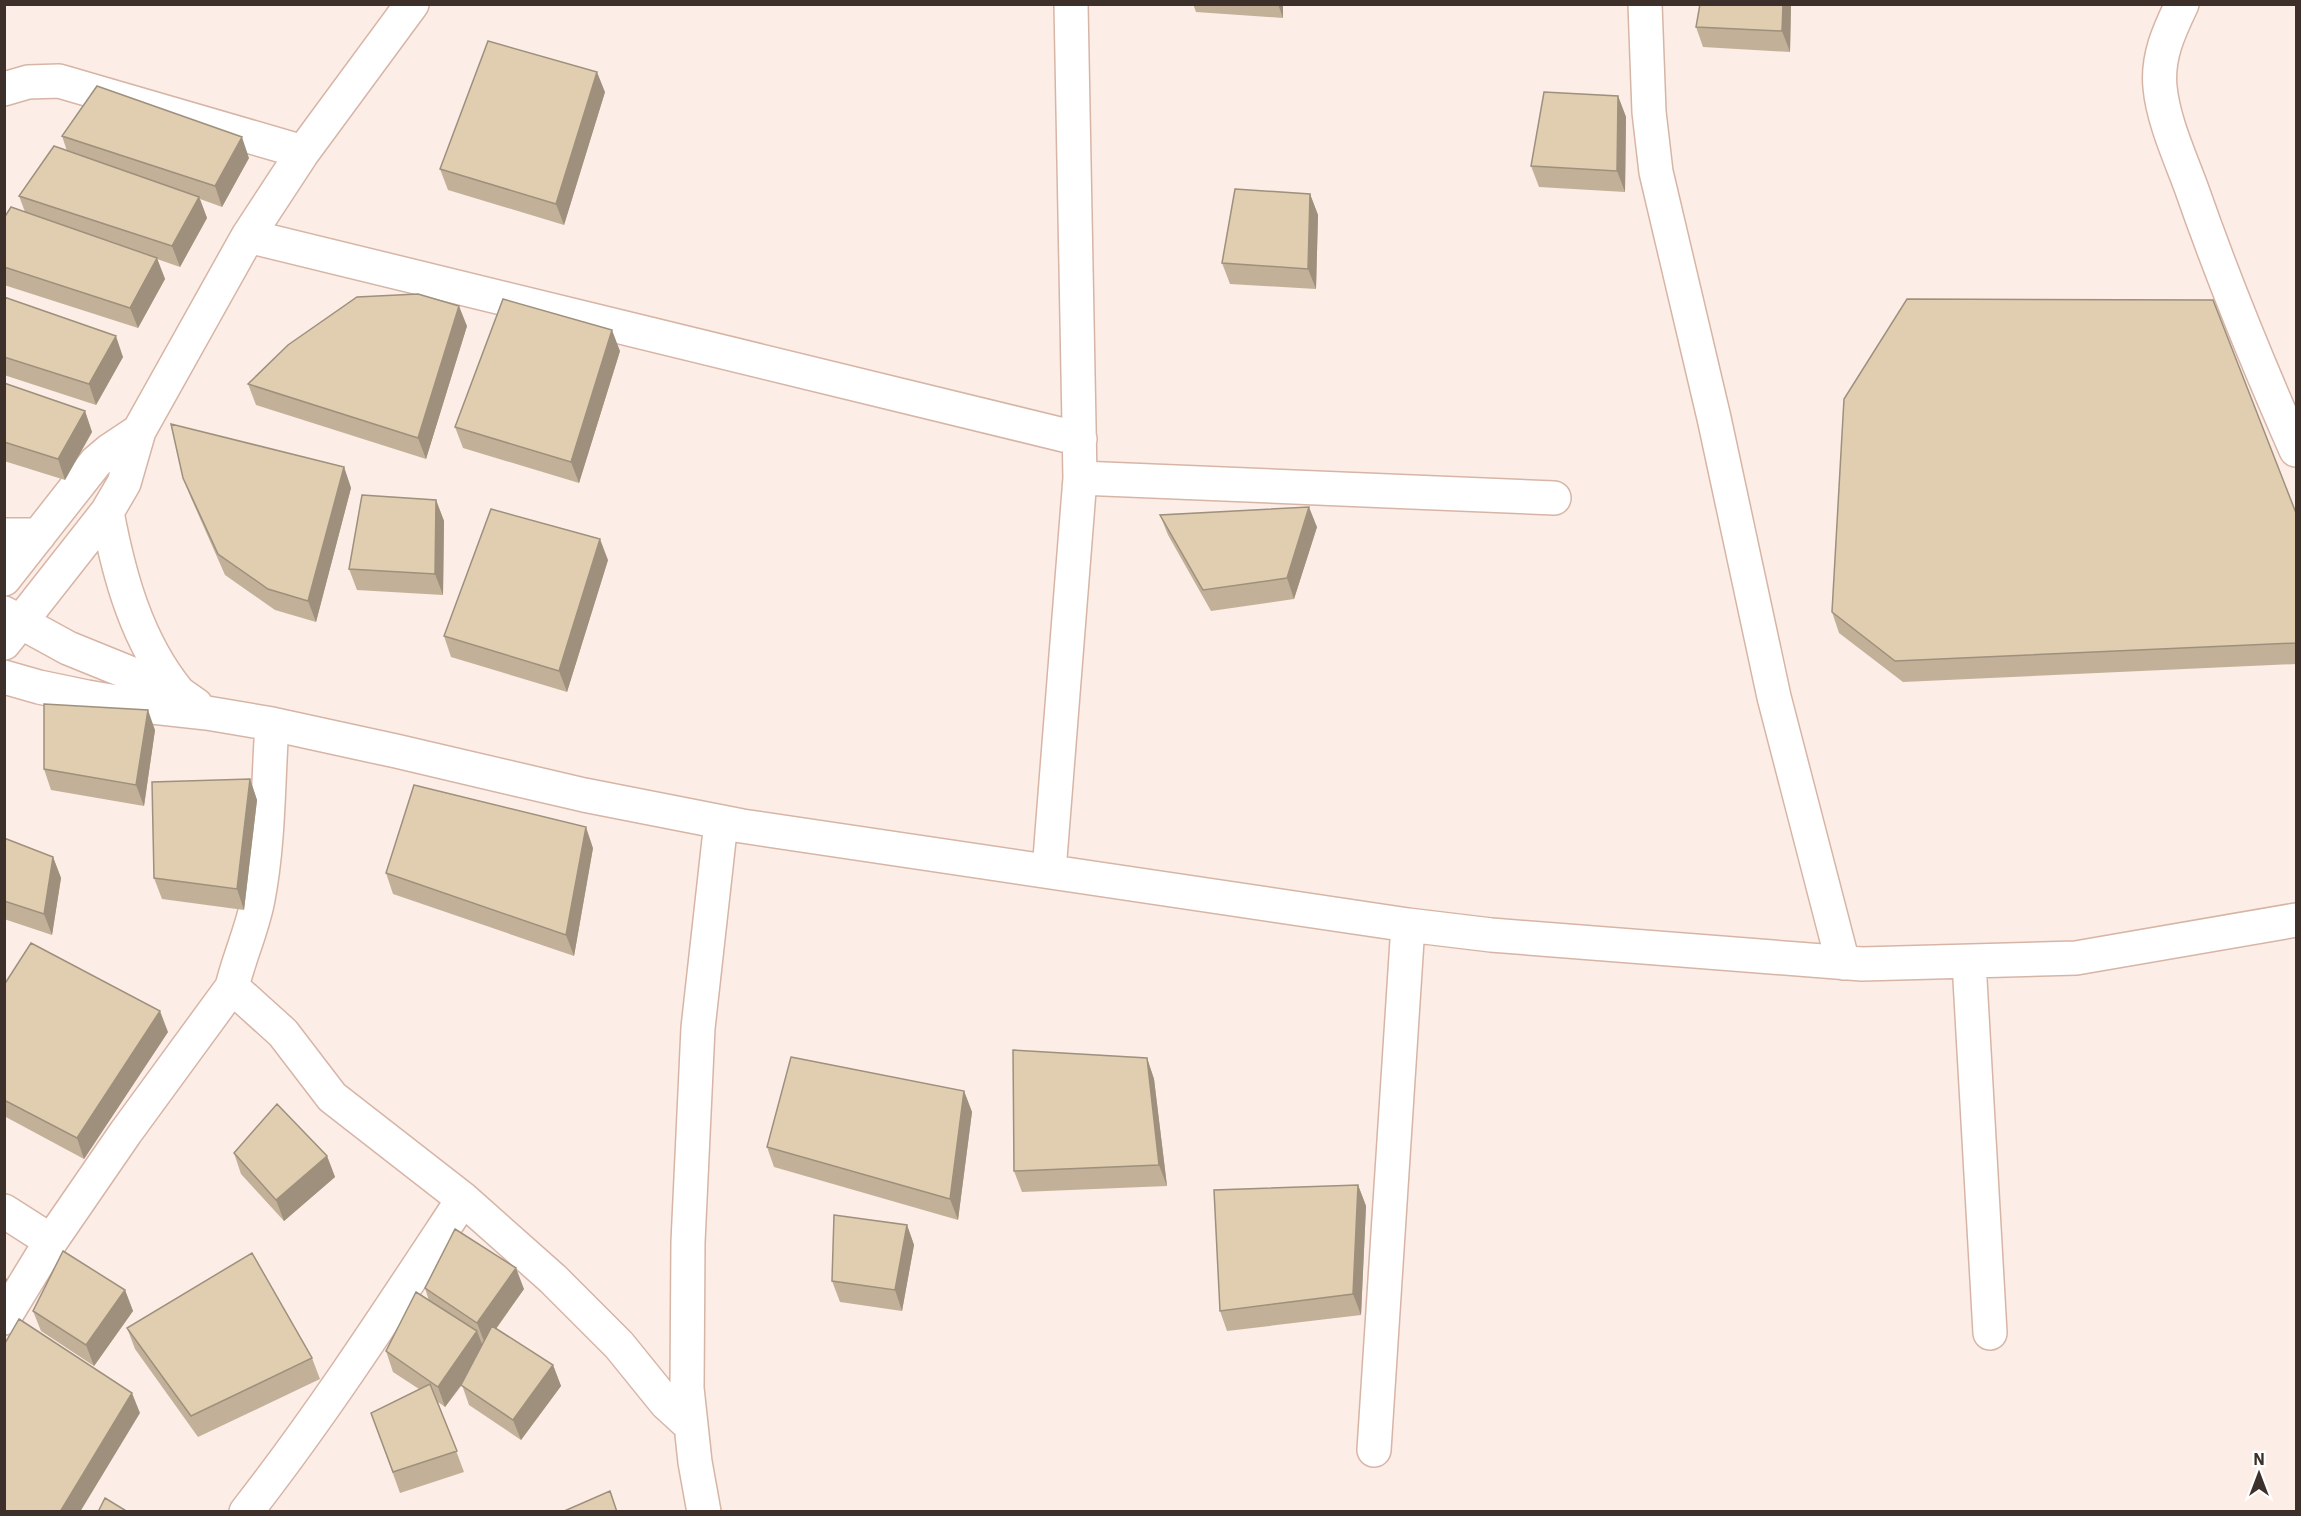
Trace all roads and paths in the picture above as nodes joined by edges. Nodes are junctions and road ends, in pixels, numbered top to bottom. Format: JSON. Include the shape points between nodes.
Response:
{"nodes":[{"id":1,"x":412,"y":4,"type":"edge"},
{"id":2,"x":1071,"y":4,"type":"edge"},
{"id":3,"x":1645,"y":4,"type":"edge"},
{"id":4,"x":2182,"y":4,"type":"edge"},
{"id":5,"x":4,"y":89,"type":"edge"},
{"id":6,"x":303,"y":152,"type":"junction"},
{"id":7,"x":248,"y":236,"type":"junction"},
{"id":8,"x":139,"y":431,"type":"junction"},
{"id":9,"x":1080,"y":439,"type":"junction"},
{"id":10,"x":2296,"y":450,"type":"edge"},
{"id":11,"x":1080,"y":478,"type":"junction"},
{"id":12,"x":1554,"y":498,"type":"dead end"},
{"id":13,"x":107,"y":512,"type":"junction"},
{"id":14,"x":4,"y":535,"type":"edge"},
{"id":15,"x":39,"y":536,"type":"junction"},
{"id":16,"x":4,"y":579,"type":"edge"},
{"id":17,"x":10,"y":626,"type":"edge"},
{"id":18,"x":4,"y":676,"type":"edge"},
{"id":19,"x":179,"y":693,"type":"junction"},
{"id":20,"x":207,"y":713,"type":"junction"},
{"id":21,"x":272,"y":724,"type":"junction"},
{"id":22,"x":721,"y":822,"type":"junction"},
{"id":23,"x":1049,"y":871,"type":"junction"},
{"id":24,"x":2296,"y":920,"type":"edge"},
{"id":25,"x":1408,"y":925,"type":"junction"},
{"id":26,"x":1969,"y":962,"type":"junction"},
{"id":27,"x":1843,"y":963,"type":"junction"},
{"id":28,"x":232,"y":987,"type":"junction"},
{"id":29,"x":463,"y":1199,"type":"junction"},
{"id":30,"x":4,"y":1211,"type":"edge"},
{"id":31,"x":51,"y":1241,"type":"junction"},
{"id":32,"x":4,"y":1318,"type":"edge"},
{"id":33,"x":1990,"y":1334,"type":"dead end"},
{"id":34,"x":690,"y":1425,"type":"junction"},
{"id":35,"x":1374,"y":1450,"type":"dead end"},
{"id":36,"x":246,"y":1512,"type":"edge"},
{"id":37,"x":704,"y":1512,"type":"edge"}],
"edges":[{"from":1,"to":6,"type":"street"},
{"from":2,"to":9,"type":"street"},
{"from":3,"to":27,"type":"street","via":[[1649,112],[1656,172],[1774,698]]},
{"from":4,"to":10,"type":"street","via":[[2166,39],[2160,66],[2160,88],[2170,129],[2214,252]]},
{"from":5,"to":6,"type":"street","via":[[28,82],[59,81]]},
{"from":6,"to":7,"type":"street"},
{"from":7,"to":8,"type":"street"},
{"from":7,"to":9,"type":"street"},
{"from":8,"to":13,"type":"street","via":[[124,483]]},
{"from":8,"to":15,"type":"street","via":[[96,462]]},
{"from":9,"to":11,"type":"street"},
{"from":11,"to":12,"type":"street"},
{"from":11,"to":23,"type":"street"},
{"from":13,"to":17,"type":"street"},
{"from":13,"to":19,"type":"street","via":[[115,555],[136,619],[162,673]]},
{"from":14,"to":15,"type":"street"},
{"from":15,"to":16,"type":"street"},
{"from":17,"to":19,"type":"street"},
{"from":18,"to":20,"type":"street","via":[[99,699]]},
{"from":19,"to":20,"type":"street"},
{"from":20,"to":21,"type":"street"},
{"from":21,"to":22,"type":"street"},
{"from":21,"to":28,"type":"street","via":[[258,901]]},
{"from":22,"to":23,"type":"street"},
{"from":22,"to":34,"type":"street","via":[[698,1028],[688,1242]]},
{"from":23,"to":25,"type":"street"},
{"from":24,"to":26,"type":"street","via":[[2076,958]]},
{"from":25,"to":27,"type":"street"},
{"from":25,"to":35,"type":"street"},
{"from":26,"to":27,"type":"street"},
{"from":26,"to":33,"type":"street"},
{"from":28,"to":29,"type":"street","via":[[283,1033],[332,1097]]},
{"from":28,"to":31,"type":"street"},
{"from":29,"to":34,"type":"street","via":[[553,1279]]},
{"from":29,"to":36,"type":"street","via":[[356,1361]]},
{"from":30,"to":31,"type":"street"},
{"from":31,"to":32,"type":"street"},
{"from":34,"to":37,"type":"street"}]}
